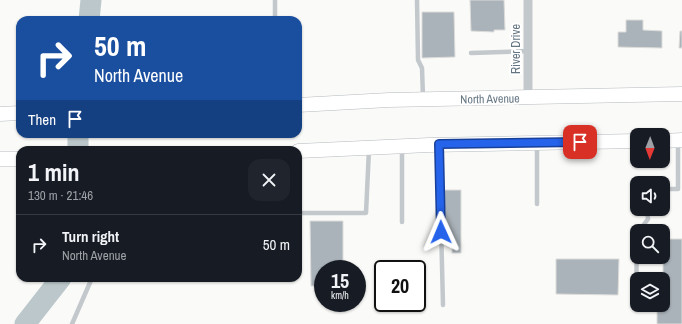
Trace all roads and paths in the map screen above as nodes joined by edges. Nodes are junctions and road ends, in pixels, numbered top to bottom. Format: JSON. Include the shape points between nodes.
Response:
{"nodes":[{"id":1,"x":275,"y":0,"type":"edge"},
{"id":2,"x":416,"y":0,"type":"edge"},
{"id":3,"x":528,"y":0,"type":"edge"},
{"id":4,"x":275,"y":16,"type":"edge"},
{"id":5,"x":528,"y":51,"type":"junction"},
{"id":6,"x":471,"y":53,"type":"dead end"},
{"id":7,"x":682,"y":94,"type":"edge"},
{"id":8,"x":528,"y":99,"type":"junction"},
{"id":9,"x":423,"y":100,"type":"junction"},
{"id":10,"x":302,"y":105,"type":"edge"},
{"id":11,"x":16,"y":113,"type":"edge"},
{"id":12,"x":0,"y":114,"type":"edge"},
{"id":13,"x":680,"y":140,"type":"edge"},
{"id":14,"x":630,"y":141,"type":"edge"},
{"id":15,"x":670,"y":141,"type":"edge"},
{"id":16,"x":537,"y":143,"type":"junction"},
{"id":17,"x":439,"y":144,"type":"junction"},
{"id":18,"x":402,"y":146,"type":"junction"},
{"id":19,"x":369,"y":148,"type":"junction"},
{"id":20,"x":302,"y":151,"type":"edge"},
{"id":21,"x":0,"y":159,"type":"edge"},
{"id":22,"x":16,"y":159,"type":"edge"},
{"id":23,"x":670,"y":189,"type":"edge"},
{"id":24,"x":536,"y":204,"type":"dead end"},
{"id":25,"x":302,"y":213,"type":"edge"},
{"id":26,"x":402,"y":222,"type":"dead end"},
{"id":27,"x":90,"y":282,"type":"edge"},
{"id":28,"x":442,"y":306,"type":"dead end"},
{"id":29,"x":72,"y":324,"type":"edge"}],
"edges":[{"from":1,"to":4,"type":"lane"},
{"from":2,"to":9,"type":"lane","via":[[418,60],[422,68]]},
{"from":3,"to":5,"type":"street","name":"River Drive"},
{"from":5,"to":6,"type":"lane"},
{"from":5,"to":8,"type":"street","name":"River Drive"},
{"from":7,"to":8,"type":"main road","name":"North Avenue"},
{"from":8,"to":9,"type":"main road","name":"North Avenue"},
{"from":9,"to":10,"type":"main road","name":"North Avenue"},
{"from":11,"to":12,"type":"main road"},
{"from":13,"to":15,"type":"main road"},
{"from":13,"to":23,"type":"lane","via":[[678,189]]},
{"from":14,"to":16,"type":"main road"},
{"from":16,"to":17,"type":"main road"},
{"from":16,"to":24,"type":"lane"},
{"from":17,"to":18,"type":"main road"},
{"from":17,"to":28,"type":"lane"},
{"from":18,"to":19,"type":"main road"},
{"from":18,"to":26,"type":"lane"},
{"from":19,"to":20,"type":"main road"},
{"from":19,"to":25,"type":"lane","via":[[366,213]]},
{"from":21,"to":22,"type":"main road"},
{"from":27,"to":29,"type":"lane"}]}
